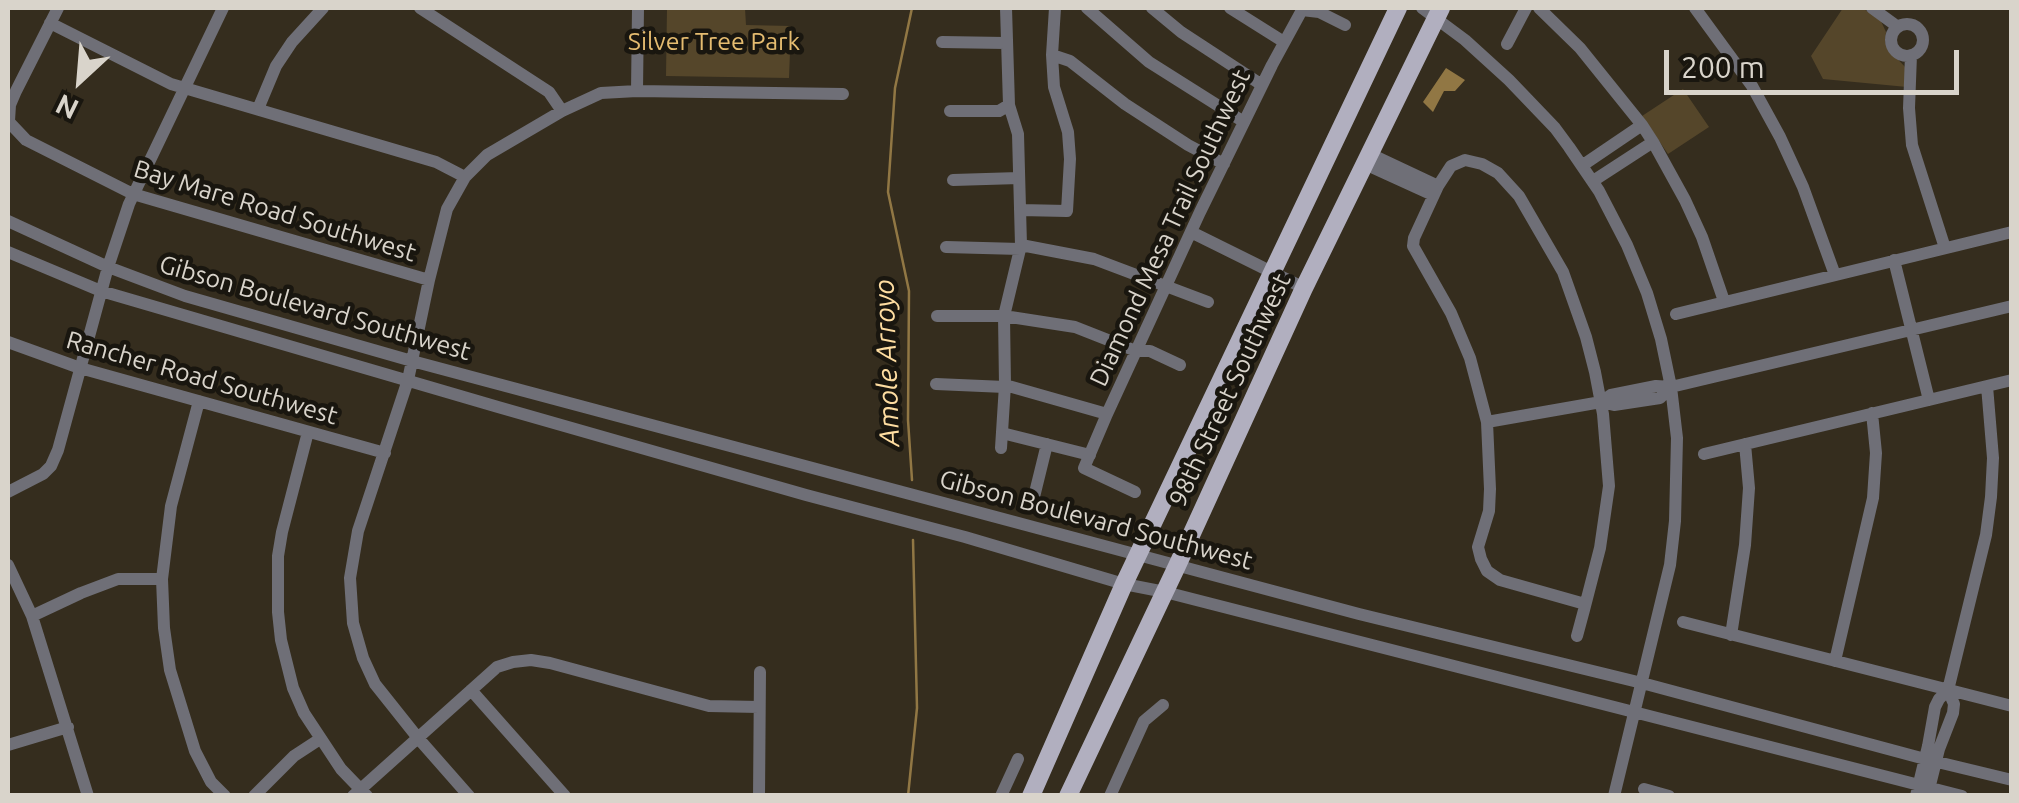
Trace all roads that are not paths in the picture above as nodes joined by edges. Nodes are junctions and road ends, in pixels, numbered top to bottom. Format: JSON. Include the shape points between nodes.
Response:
{"nodes":[{"id":1,"x":58,"y":8,"type":"edge"},
{"id":2,"x":222,"y":8,"type":"edge"},
{"id":3,"x":323,"y":8,"type":"edge"},
{"id":4,"x":420,"y":8,"type":"edge"},
{"id":5,"x":638,"y":8,"type":"edge"},
{"id":6,"x":1006,"y":8,"type":"edge"},
{"id":7,"x":1056,"y":8,"type":"edge"},
{"id":8,"x":1087,"y":8,"type":"edge"},
{"id":9,"x":1152,"y":8,"type":"edge"},
{"id":10,"x":1230,"y":8,"type":"edge"},
{"id":11,"x":1398,"y":8,"type":"edge"},
{"id":12,"x":1526,"y":8,"type":"edge"},
{"id":13,"x":1539,"y":8,"type":"edge"},
{"id":14,"x":1695,"y":8,"type":"edge"},
{"id":15,"x":1872,"y":8,"type":"edge"},
{"id":16,"x":1302,"y":10,"type":"edge"},
{"id":17,"x":1433,"y":11,"type":"edge"},
{"id":18,"x":50,"y":23,"type":"junction"},
{"id":19,"x":1345,"y":25,"type":"dead end"},
{"id":20,"x":1898,"y":27,"type":"junction"},
{"id":21,"x":942,"y":42,"type":"dead end"},
{"id":22,"x":1284,"y":42,"type":"junction"},
{"id":23,"x":1005,"y":43,"type":"junction"},
{"id":24,"x":1507,"y":44,"type":"dead end"},
{"id":25,"x":1052,"y":55,"type":"junction"},
{"id":26,"x":1911,"y":55,"type":"junction"},
{"id":27,"x":1262,"y":84,"type":"junction"},
{"id":28,"x":184,"y":88,"type":"junction"},
{"id":29,"x":637,"y":91,"type":"junction"},
{"id":30,"x":843,"y":94,"type":"dead end"},
{"id":31,"x":1009,"y":105,"type":"junction"},
{"id":32,"x":258,"y":109,"type":"junction"},
{"id":33,"x":562,"y":111,"type":"junction"},
{"id":34,"x":950,"y":111,"type":"dead end"},
{"id":35,"x":8,"y":121,"type":"edge"},
{"id":36,"x":1244,"y":122,"type":"junction"},
{"id":37,"x":1642,"y":125,"type":"junction"},
{"id":38,"x":1653,"y":142,"type":"junction"},
{"id":39,"x":1613,"y":144,"type":"junction"},
{"id":40,"x":1367,"y":159,"type":"junction"},
{"id":41,"x":1625,"y":160,"type":"junction"},
{"id":42,"x":1224,"y":164,"type":"junction"},
{"id":43,"x":1583,"y":165,"type":"junction"},
{"id":44,"x":465,"y":178,"type":"junction"},
{"id":45,"x":1019,"y":178,"type":"junction"},
{"id":46,"x":953,"y":180,"type":"dead end"},
{"id":47,"x":1592,"y":181,"type":"junction"},
{"id":48,"x":1436,"y":191,"type":"junction"},
{"id":49,"x":133,"y":194,"type":"junction"},
{"id":50,"x":1020,"y":210,"type":"junction"},
{"id":51,"x":8,"y":221,"type":"edge"},
{"id":52,"x":1191,"y":232,"type":"junction"},
{"id":53,"x":2012,"y":232,"type":"edge"},
{"id":54,"x":946,"y":247,"type":"dead end"},
{"id":55,"x":1020,"y":247,"type":"junction"},
{"id":56,"x":1945,"y":248,"type":"junction"},
{"id":57,"x":8,"y":252,"type":"edge"},
{"id":58,"x":1894,"y":260,"type":"junction"},
{"id":59,"x":108,"y":268,"type":"junction"},
{"id":60,"x":1272,"y":271,"type":"junction"},
{"id":61,"x":1835,"y":275,"type":"junction"},
{"id":62,"x":429,"y":280,"type":"junction"},
{"id":63,"x":1165,"y":288,"type":"junction"},
{"id":64,"x":1304,"y":288,"type":"junction"},
{"id":65,"x":101,"y":290,"type":"junction"},
{"id":66,"x":1724,"y":301,"type":"junction"},
{"id":67,"x":1208,"y":302,"type":"dead end"},
{"id":68,"x":2012,"y":306,"type":"edge"},
{"id":69,"x":1676,"y":314,"type":"dead end"},
{"id":70,"x":937,"y":316,"type":"dead end"},
{"id":71,"x":1004,"y":316,"type":"junction"},
{"id":72,"x":1910,"y":330,"type":"junction"},
{"id":73,"x":8,"y":342,"type":"edge"},
{"id":74,"x":1136,"y":351,"type":"junction"},
{"id":75,"x":412,"y":362,"type":"junction"},
{"id":76,"x":1180,"y":365,"type":"dead end"},
{"id":77,"x":80,"y":368,"type":"junction"},
{"id":78,"x":408,"y":380,"type":"junction"},
{"id":79,"x":2012,"y":380,"type":"edge"},
{"id":80,"x":936,"y":384,"type":"dead end"},
{"id":81,"x":1005,"y":386,"type":"junction"},
{"id":82,"x":1987,"y":386,"type":"junction"},
{"id":83,"x":1671,"y":387,"type":"junction"},
{"id":84,"x":1929,"y":400,"type":"junction"},
{"id":85,"x":199,"y":401,"type":"junction"},
{"id":86,"x":1601,"y":402,"type":"junction"},
{"id":87,"x":1872,"y":413,"type":"junction"},
{"id":88,"x":1107,"y":414,"type":"junction"},
{"id":89,"x":1487,"y":422,"type":"junction"},
{"id":90,"x":308,"y":432,"type":"junction"},
{"id":91,"x":1047,"y":444,"type":"junction"},
{"id":92,"x":1745,"y":444,"type":"junction"},
{"id":93,"x":384,"y":452,"type":"junction"},
{"id":94,"x":1704,"y":454,"type":"dead end"},
{"id":95,"x":1087,"y":461,"type":"junction"},
{"id":96,"x":8,"y":492,"type":"edge"},
{"id":97,"x":1136,"y":492,"type":"dead end"},
{"id":98,"x":1032,"y":505,"type":"dead end"},
{"id":99,"x":1138,"y":555,"type":"junction"},
{"id":100,"x":8,"y":565,"type":"edge"},
{"id":101,"x":1177,"y":566,"type":"junction"},
{"id":102,"x":162,"y":579,"type":"junction"},
{"id":103,"x":1124,"y":584,"type":"junction"},
{"id":104,"x":1164,"y":592,"type":"junction"},
{"id":105,"x":1585,"y":604,"type":"junction"},
{"id":106,"x":32,"y":616,"type":"junction"},
{"id":107,"x":1682,"y":622,"type":"dead end"},
{"id":108,"x":1730,"y":635,"type":"junction"},
{"id":109,"x":1576,"y":636,"type":"dead end"},
{"id":110,"x":1835,"y":662,"type":"junction"},
{"id":111,"x":760,"y":672,"type":"dead end"},
{"id":112,"x":1642,"y":683,"type":"junction"},
{"id":113,"x":470,"y":690,"type":"junction"},
{"id":114,"x":1948,"y":690,"type":"junction"},
{"id":115,"x":1163,"y":704,"type":"dead end"},
{"id":116,"x":2012,"y":706,"type":"edge"},
{"id":117,"x":759,"y":707,"type":"junction"},
{"id":118,"x":1635,"y":713,"type":"junction"},
{"id":119,"x":1933,"y":718,"type":"junction"},
{"id":120,"x":1950,"y":722,"type":"junction"},
{"id":121,"x":68,"y":727,"type":"junction"},
{"id":122,"x":418,"y":738,"type":"junction"},
{"id":123,"x":320,"y":739,"type":"junction"},
{"id":124,"x":8,"y":745,"type":"edge"},
{"id":125,"x":1018,"y":759,"type":"dead end"},
{"id":126,"x":1931,"y":760,"type":"junction"},
{"id":127,"x":2012,"y":780,"type":"edge"},
{"id":128,"x":1644,"y":789,"type":"dead end"},
{"id":129,"x":1923,"y":791,"type":"edge"},
{"id":130,"x":360,"y":793,"type":"edge"},
{"id":131,"x":88,"y":796,"type":"edge"},
{"id":132,"x":226,"y":796,"type":"edge"},
{"id":133,"x":254,"y":796,"type":"edge"},
{"id":134,"x":469,"y":796,"type":"edge"},
{"id":135,"x":565,"y":796,"type":"edge"},
{"id":136,"x":758,"y":796,"type":"edge"},
{"id":137,"x":1001,"y":796,"type":"edge"},
{"id":138,"x":1031,"y":796,"type":"edge"},
{"id":139,"x":1068,"y":796,"type":"edge"},
{"id":140,"x":1110,"y":796,"type":"edge"},
{"id":141,"x":1614,"y":796,"type":"edge"},
{"id":142,"x":1669,"y":796,"type":"edge"},
{"id":143,"x":1962,"y":796,"type":"edge"}],
"edges":[{"from":1,"to":18,"type":"street"},
{"from":2,"to":28,"type":"street"},
{"from":3,"to":32,"type":"street","via":[[276,66]]},
{"from":4,"to":33,"type":"street","via":[[549,92]]},
{"from":5,"to":29,"type":"street"},
{"from":6,"to":23,"type":"street"},
{"from":7,"to":25,"type":"street"},
{"from":8,"to":36,"type":"street","via":[[1149,62]]},
{"from":9,"to":27,"type":"street"},
{"from":10,"to":22,"type":"street"},
{"from":11,"to":60,"type":"main road","name":"98th Street Southwest"},
{"from":12,"to":24,"type":"street"},
{"from":13,"to":37,"type":"street"},
{"from":14,"to":61,"type":"street","via":[[1780,137]]},
{"from":15,"to":20,"type":"street"},
{"from":16,"to":19,"type":"street"},
{"from":16,"to":22,"type":"street","name":"Diamond Mesa Trail Southwest"},
{"from":17,"to":40,"type":"main road","name":"98th Street Southwest"},
{"from":17,"to":43,"type":"street","via":[[1516,87]]},
{"from":18,"to":28,"type":"street"},
{"from":18,"to":35,"type":"street"},
{"from":20,"to":26,"type":"street","via":[[1893,46]]},
{"from":20,"to":26,"type":"street","via":[[1920,31],[1922,46]]},
{"from":21,"to":23,"type":"street"},
{"from":22,"to":27,"type":"street","name":"Diamond Mesa Trail Southwest"},
{"from":23,"to":31,"type":"street"},
{"from":25,"to":42,"type":"street"},
{"from":25,"to":50,"type":"street","via":[[1068,132],[1067,211]]},
{"from":26,"to":56,"type":"street","via":[[1912,145]]},
{"from":27,"to":36,"type":"street","name":"Diamond Mesa Trail Southwest"},
{"from":28,"to":32,"type":"street"},
{"from":28,"to":49,"type":"street"},
{"from":29,"to":30,"type":"street"},
{"from":29,"to":33,"type":"street","via":[[600,93]]},
{"from":31,"to":34,"type":"street"},
{"from":31,"to":45,"type":"street"},
{"from":32,"to":44,"type":"street","via":[[436,162]]},
{"from":33,"to":44,"type":"street","via":[[487,155]]},
{"from":35,"to":49,"type":"street","name":"Bay Mare Road Southwest","via":[[26,140]]},
{"from":36,"to":42,"type":"street","name":"Diamond Mesa Trail Southwest"},
{"from":37,"to":38,"type":"street"},
{"from":37,"to":39,"type":"street"},
{"from":38,"to":41,"type":"street"},
{"from":38,"to":66,"type":"street","via":[[1702,237]]},
{"from":39,"to":41,"type":"street"},
{"from":39,"to":43,"type":"street"},
{"from":40,"to":48,"type":"street"},
{"from":40,"to":64,"type":"main road","name":"98th Street Southwest"},
{"from":41,"to":47,"type":"street"},
{"from":42,"to":52,"type":"street","name":"Diamond Mesa Trail Southwest"},
{"from":43,"to":47,"type":"street"},
{"from":44,"to":62,"type":"street","via":[[448,210]]},
{"from":45,"to":46,"type":"street"},
{"from":45,"to":50,"type":"street"},
{"from":47,"to":83,"type":"street","via":[[1647,293]]},
{"from":48,"to":86,"type":"street","via":[[1450,166],[1465,160],[1498,174],[1519,196],[1563,272]]},
{"from":48,"to":89,"type":"street","via":[[1413,246],[1470,358]]},
{"from":49,"to":59,"type":"street"},
{"from":49,"to":62,"type":"street","name":"Bay Mare Road Southwest"},
{"from":50,"to":55,"type":"street"},
{"from":51,"to":59,"type":"street","name":"Gibson Boulevard Southwest"},
{"from":52,"to":60,"type":"street"},
{"from":52,"to":63,"type":"street","name":"Diamond Mesa Trail Southwest"},
{"from":53,"to":56,"type":"street"},
{"from":54,"to":55,"type":"street"},
{"from":55,"to":63,"type":"street","via":[[1094,259]]},
{"from":55,"to":71,"type":"street"},
{"from":56,"to":58,"type":"street"},
{"from":57,"to":65,"type":"street","name":"Gibson Boulevard Southwest"},
{"from":58,"to":61,"type":"street"},
{"from":58,"to":72,"type":"street"},
{"from":59,"to":65,"type":"street"},
{"from":59,"to":75,"type":"street","name":"Gibson Boulevard Southwest"},
{"from":60,"to":64,"type":"street"},
{"from":60,"to":99,"type":"main road","name":"98th Street Southwest"},
{"from":61,"to":66,"type":"street"},
{"from":62,"to":75,"type":"street"},
{"from":63,"to":67,"type":"street"},
{"from":63,"to":74,"type":"street","name":"Diamond Mesa Trail Southwest"},
{"from":64,"to":101,"type":"main road","name":"98th Street Southwest"},
{"from":65,"to":77,"type":"street"},
{"from":65,"to":78,"type":"street","name":"Gibson Boulevard Southwest"},
{"from":66,"to":69,"type":"street"},
{"from":68,"to":72,"type":"street"},
{"from":70,"to":71,"type":"street"},
{"from":71,"to":74,"type":"street","via":[[1075,327]]},
{"from":71,"to":81,"type":"street"},
{"from":72,"to":83,"type":"street"},
{"from":72,"to":84,"type":"street"},
{"from":73,"to":77,"type":"street","name":"Rancher Road Southwest"},
{"from":74,"to":76,"type":"street"},
{"from":74,"to":88,"type":"street","name":"Diamond Mesa Trail Southwest"},
{"from":75,"to":78,"type":"street"},
{"from":75,"to":99,"type":"street","name":"Gibson Boulevard Southwest"},
{"from":77,"to":85,"type":"street","name":"Rancher Road Southwest"},
{"from":77,"to":96,"type":"street","via":[[51,466]]},
{"from":78,"to":93,"type":"street"},
{"from":78,"to":103,"type":"street","name":"Gibson Boulevard Southwest"},
{"from":79,"to":82,"type":"street"},
{"from":80,"to":81,"type":"street"},
{"from":81,"to":88,"type":"street"},
{"from":81,"to":91,"type":"street","via":[[1002,440]]},
{"from":82,"to":84,"type":"street"},
{"from":82,"to":114,"type":"street","via":[[1991,496]]},
{"from":83,"to":86,"type":"street"},
{"from":83,"to":112,"type":"street","via":[[1675,522]]},
{"from":84,"to":87,"type":"street"},
{"from":85,"to":90,"type":"street","name":"Rancher Road Southwest"},
{"from":85,"to":102,"type":"street","via":[[171,506]]},
{"from":86,"to":89,"type":"street"},
{"from":86,"to":105,"type":"street","via":[[1609,486]]},
{"from":87,"to":92,"type":"street"},
{"from":87,"to":110,"type":"street","via":[[1873,498]]},
{"from":88,"to":95,"type":"street","name":"Diamond Mesa Trail Southwest"},
{"from":89,"to":105,"type":"street","via":[[1490,490],[1478,547],[1484,565],[1500,580]]},
{"from":90,"to":93,"type":"street","name":"Rancher Road Southwest"},
{"from":90,"to":123,"type":"street","via":[[278,556],[278,612],[294,688]]},
{"from":91,"to":95,"type":"street"},
{"from":91,"to":98,"type":"street"},
{"from":92,"to":94,"type":"street"},
{"from":92,"to":108,"type":"street","via":[[1745,545]]},
{"from":93,"to":122,"type":"street","via":[[358,531],[350,578],[353,623],[376,684]]},
{"from":95,"to":97,"type":"street"},
{"from":99,"to":101,"type":"street","name":"Gibson Boulevard Southwest"},
{"from":99,"to":103,"type":"main road","name":"98th Street Southwest"},
{"from":100,"to":106,"type":"street"},
{"from":101,"to":104,"type":"main road","name":"98th Street Southwest"},
{"from":101,"to":112,"type":"street","name":"Gibson Boulevard Southwest"},
{"from":102,"to":106,"type":"street","via":[[118,579]]},
{"from":102,"to":132,"type":"street","via":[[170,670],[194,752]]},
{"from":103,"to":104,"type":"street","name":"Gibson Boulevard Southwest"},
{"from":103,"to":138,"type":"main road","name":"98th Street Southwest"},
{"from":104,"to":118,"type":"street","name":"Gibson Boulevard Southwest"},
{"from":104,"to":139,"type":"main road","name":"98th Street Southwest"},
{"from":105,"to":109,"type":"street"},
{"from":106,"to":121,"type":"street"},
{"from":107,"to":108,"type":"street"},
{"from":108,"to":110,"type":"street"},
{"from":110,"to":114,"type":"street"},
{"from":111,"to":117,"type":"street"},
{"from":112,"to":118,"type":"street"},
{"from":112,"to":126,"type":"street","name":"Gibson Boulevard Southwest"},
{"from":113,"to":117,"type":"street","via":[[497,668],[531,660],[709,706]]},
{"from":113,"to":122,"type":"street"},
{"from":113,"to":135,"type":"street"},
{"from":114,"to":116,"type":"street"},
{"from":114,"to":119,"type":"street"},
{"from":114,"to":120,"type":"street","via":[[1954,704]]},
{"from":115,"to":140,"type":"street","via":[[1144,720]]},
{"from":117,"to":136,"type":"street"},
{"from":118,"to":129,"type":"street","name":"Gibson Boulevard Southwest"},
{"from":118,"to":141,"type":"street"},
{"from":119,"to":120,"type":"street"},
{"from":119,"to":126,"type":"street"},
{"from":120,"to":126,"type":"street"},
{"from":121,"to":124,"type":"street"},
{"from":121,"to":131,"type":"street"},
{"from":122,"to":130,"type":"street"},
{"from":122,"to":134,"type":"street"},
{"from":123,"to":130,"type":"street"},
{"from":123,"to":133,"type":"street"},
{"from":125,"to":137,"type":"street"},
{"from":126,"to":127,"type":"street","name":"Gibson Boulevard Southwest"},
{"from":126,"to":129,"type":"street"},
{"from":128,"to":142,"type":"street"},
{"from":129,"to":143,"type":"street","name":"Gibson Boulevard Southwest"}]}
